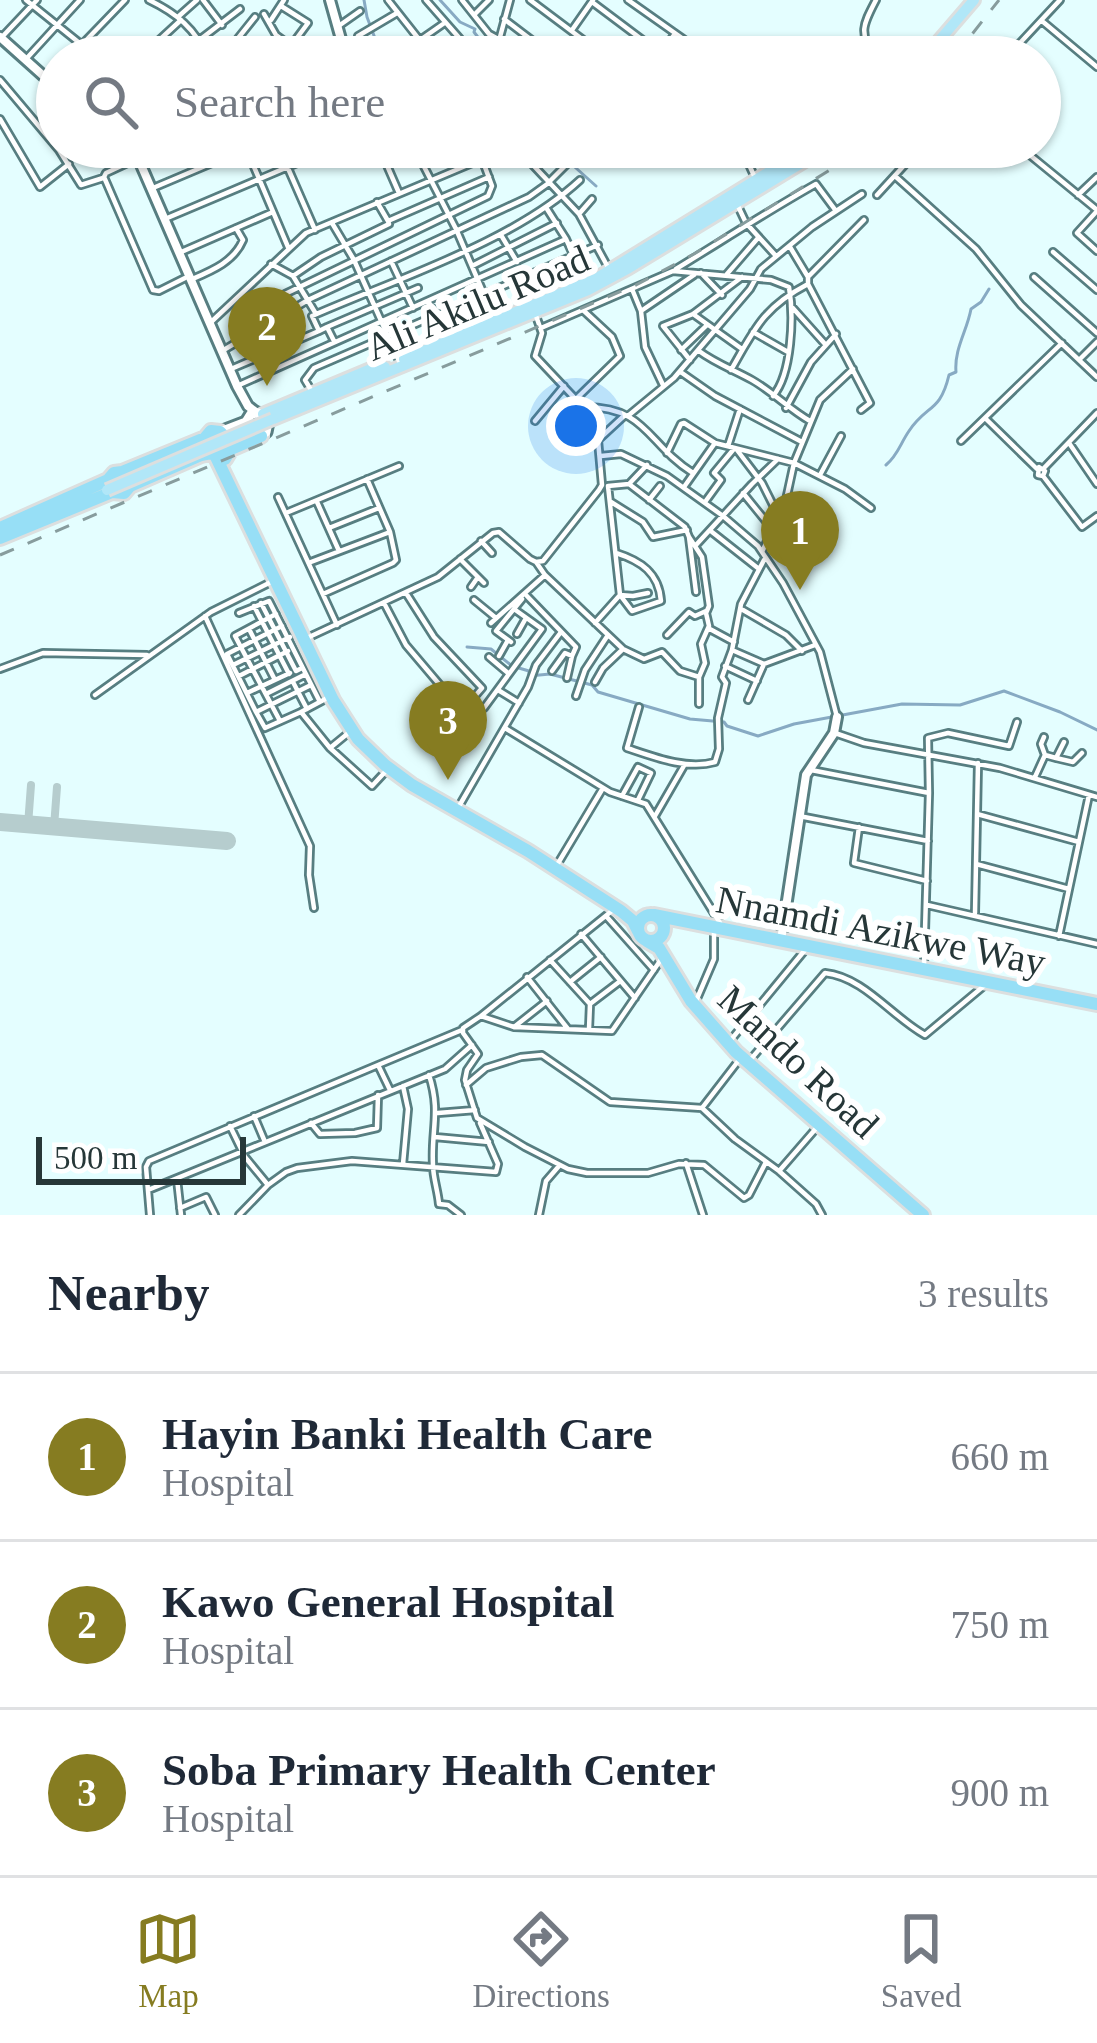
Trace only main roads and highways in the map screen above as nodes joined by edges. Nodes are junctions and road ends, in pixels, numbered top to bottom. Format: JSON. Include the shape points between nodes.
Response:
{"nodes":[{"id":1,"x":976,"y":0,"type":"edge"},
{"id":2,"x":946,"y":36,"type":"edge"},
{"id":3,"x":770,"y":168,"type":"edge"},
{"id":4,"x":794,"y":168,"type":"edge"},
{"id":5,"x":690,"y":226,"type":"junction"},
{"id":6,"x":387,"y":370,"type":"junction"},
{"id":7,"x":258,"y":422,"type":"junction"},
{"id":8,"x":220,"y":451,"type":"junction"},
{"id":9,"x":122,"y":472,"type":"junction"},
{"id":10,"x":130,"y":486,"type":"junction"},
{"id":11,"x":108,"y":487,"type":"junction"},
{"id":12,"x":0,"y":533,"type":"edge"},
{"id":13,"x":290,"y":639,"type":"junction"},
{"id":14,"x":650,"y":915,"type":"junction"},
{"id":15,"x":717,"y":930,"type":"junction"},
{"id":16,"x":652,"y":936,"type":"junction"},
{"id":17,"x":1006,"y":987,"type":"junction"},
{"id":18,"x":1097,"y":1005,"type":"edge"},
{"id":19,"x":746,"y":1058,"type":"junction"},
{"id":20,"x":917,"y":1212,"type":"edge"}],
"edges":[{"from":1,"to":2,"type":"main road"},
{"from":3,"to":5,"type":"main road","name":"Ali Akilu Road"},
{"from":4,"to":5,"type":"main road","name":"Ali Akilu Road"},
{"from":5,"to":6,"type":"main road","name":"Ali Akilu Road","via":[[586,284]]},
{"from":5,"to":6,"type":"main road","name":"Ali Akilu Road","via":[[613,278]]},
{"from":6,"to":7,"type":"main road","name":"Ali Akilu Road"},
{"from":6,"to":7,"type":"main road","via":[[374,368]]},
{"from":7,"to":8,"type":"main road"},
{"from":7,"to":8,"type":"highway"},
{"from":7,"to":11,"type":"main road","name":"Ali Akilu Road","bridge":true},
{"from":8,"to":9,"type":"highway","via":[[205,446],[205,438]]},
{"from":8,"to":10,"type":"highway"},
{"from":8,"to":13,"type":"highway"},
{"from":8,"to":13,"type":"highway","via":[[275,580]]},
{"from":9,"to":10,"type":"highway"},
{"from":9,"to":11,"type":"highway"},
{"from":10,"to":11,"type":"highway","via":[[124,493]]},
{"from":11,"to":12,"type":"highway"},
{"from":13,"to":14,"type":"highway","name":"Nnamdi Azikwe Way","via":[[397,771],[623,908]]},
{"from":13,"to":16,"type":"highway","via":[[326,699],[389,768]]},
{"from":14,"to":15,"type":"highway","name":"Nnamdi Azikwe Way"},
{"from":14,"to":16,"type":"highway","via":[[664,924]]},
{"from":14,"to":16,"type":"highway","via":[[638,922]]},
{"from":15,"to":16,"type":"highway","name":"Nnamdi Azikwe Way","via":[[681,926]]},
{"from":15,"to":17,"type":"highway","name":"Nnamdi Azikwe Way"},
{"from":15,"to":17,"type":"highway","name":"Nnamdi Azikwe Way"},
{"from":16,"to":19,"type":"highway","name":"Mando Road"},
{"from":16,"to":19,"type":"highway","name":"Mando Road","via":[[698,1010]]},
{"from":17,"to":18,"type":"highway","name":"Nnamdi Azikwe Way"},
{"from":19,"to":20,"type":"highway","name":"Mando Road"},
{"from":19,"to":20,"type":"highway","name":"Mando Road"}]}
